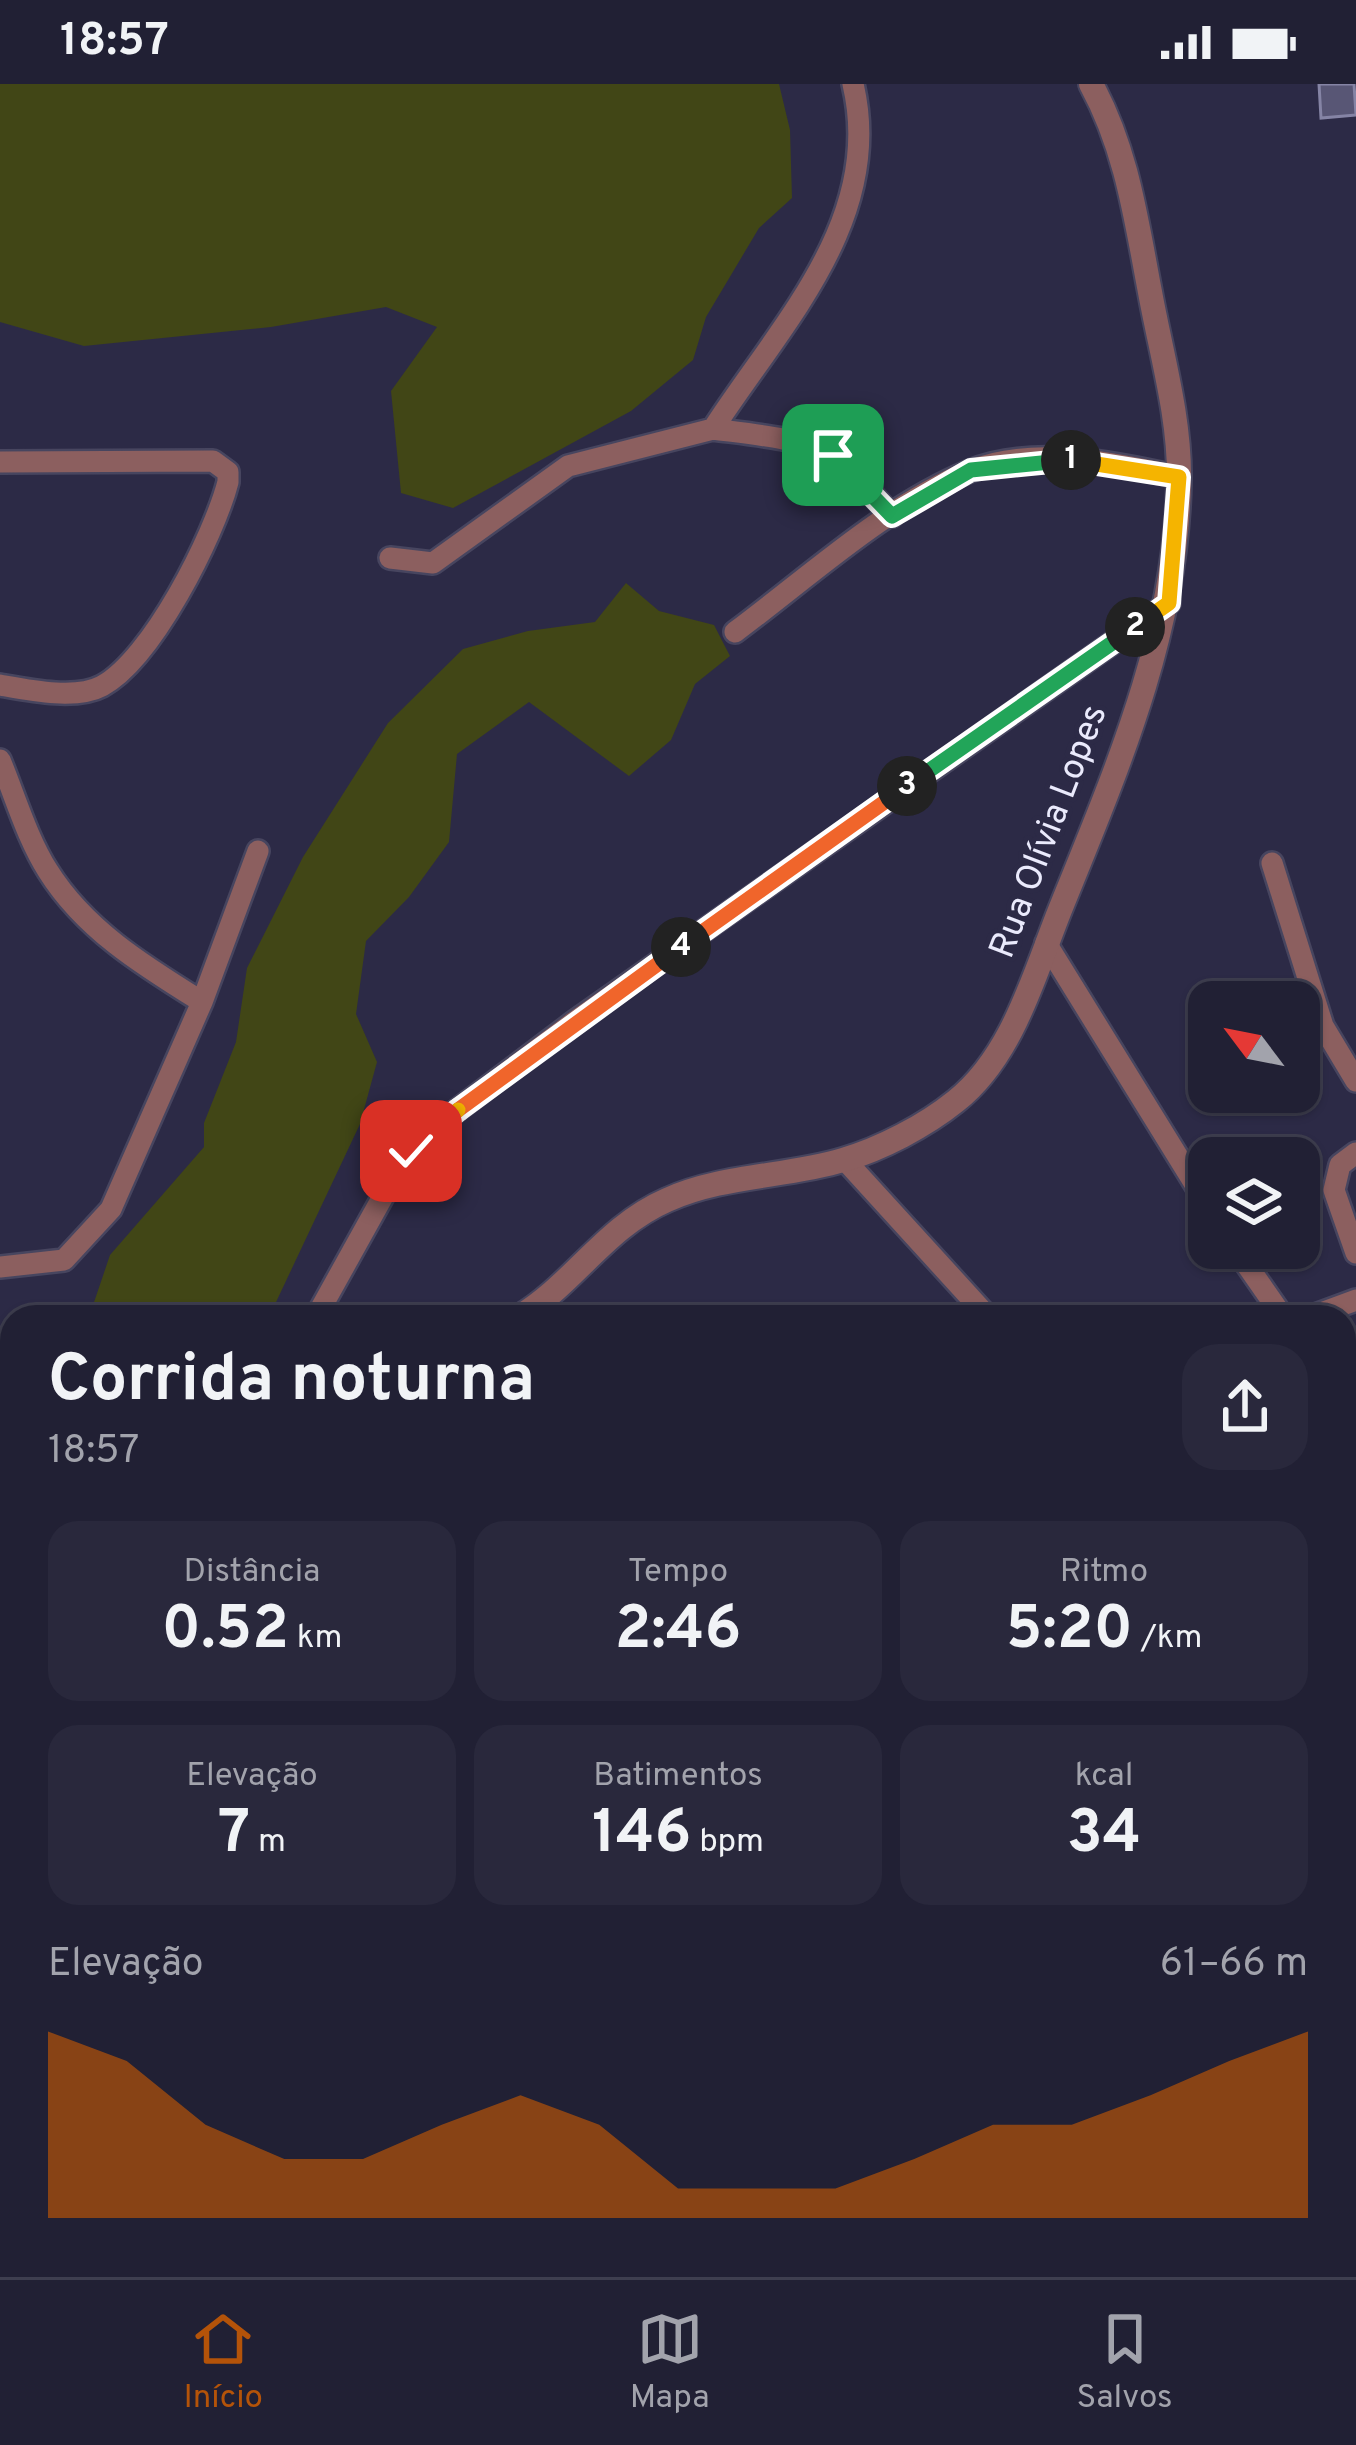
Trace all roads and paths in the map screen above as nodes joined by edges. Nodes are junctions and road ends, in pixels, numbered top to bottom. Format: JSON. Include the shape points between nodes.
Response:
{"nodes":[{"id":1,"x":854,"y":84,"type":"edge"},
{"id":2,"x":1090,"y":84,"type":"edge"},
{"id":3,"x":713,"y":429,"type":"junction"},
{"id":4,"x":0,"y":462,"type":"edge"},
{"id":5,"x":1179,"y":477,"type":"junction"},
{"id":6,"x":892,"y":516,"type":"junction"},
{"id":7,"x":390,"y":558,"type":"dead end"},
{"id":8,"x":1169,"y":603,"type":"junction"},
{"id":9,"x":736,"y":632,"type":"dead end"},
{"id":10,"x":0,"y":685,"type":"edge"},
{"id":11,"x":0,"y":760,"type":"edge"},
{"id":12,"x":258,"y":851,"type":"dead end"},
{"id":13,"x":1272,"y":862,"type":"dead end"},
{"id":14,"x":1046,"y":944,"type":"junction"},
{"id":15,"x":202,"y":1002,"type":"junction"},
{"id":16,"x":1356,"y":1081,"type":"edge"},
{"id":17,"x":1356,"y":1153,"type":"edge"},
{"id":18,"x":844,"y":1160,"type":"junction"},
{"id":19,"x":1188,"y":1173,"type":"edge"},
{"id":20,"x":1356,"y":1253,"type":"edge"},
{"id":21,"x":0,"y":1267,"type":"edge"},
{"id":22,"x":1250,"y":1269,"type":"edge"},
{"id":23,"x":323,"y":1305,"type":"edge"},
{"id":24,"x":532,"y":1305,"type":"edge"},
{"id":25,"x":968,"y":1305,"type":"edge"},
{"id":26,"x":1275,"y":1305,"type":"edge"}],
"edges":[{"from":1,"to":3,"type":"street","via":[[859,148],[842,234]]},
{"from":2,"to":5,"type":"street","name":"Rua Olívia Lopes","via":[[1114,126],[1128,177]]},
{"from":3,"to":6,"type":"street","via":[[833,455]]},
{"from":3,"to":7,"type":"street","via":[[568,466],[433,563]]},
{"from":4,"to":10,"type":"street","via":[[213,461],[228,472],[171,608],[120,673],[98,688]]},
{"from":5,"to":6,"type":"street","via":[[1056,459],[999,464],[971,470]]},
{"from":5,"to":8,"type":"street","name":"Rua Olívia Lopes"},
{"from":6,"to":9,"type":"street"},
{"from":8,"to":14,"type":"street","name":"Rua Olívia Lopes","via":[[1120,763]]},
{"from":8,"to":23,"type":"street","via":[[452,1114],[396,1173]]},
{"from":11,"to":15,"type":"street","via":[[68,900],[121,951]]},
{"from":12,"to":15,"type":"street"},
{"from":13,"to":16,"type":"street","via":[[1323,1026]]},
{"from":14,"to":18,"type":"street","name":"Rua Olívia Lopes","via":[[989,1069],[929,1119]]},
{"from":14,"to":19,"type":"street"},
{"from":15,"to":21,"type":"street","via":[[111,1209],[87,1241],[64,1260]]},
{"from":17,"to":20,"type":"street","via":[[1340,1165],[1334,1190]]},
{"from":18,"to":24,"type":"street","name":"Rua Olívia Lopes","via":[[674,1196],[631,1216]]},
{"from":18,"to":25,"type":"street"},
{"from":22,"to":26,"type":"street"}]}
